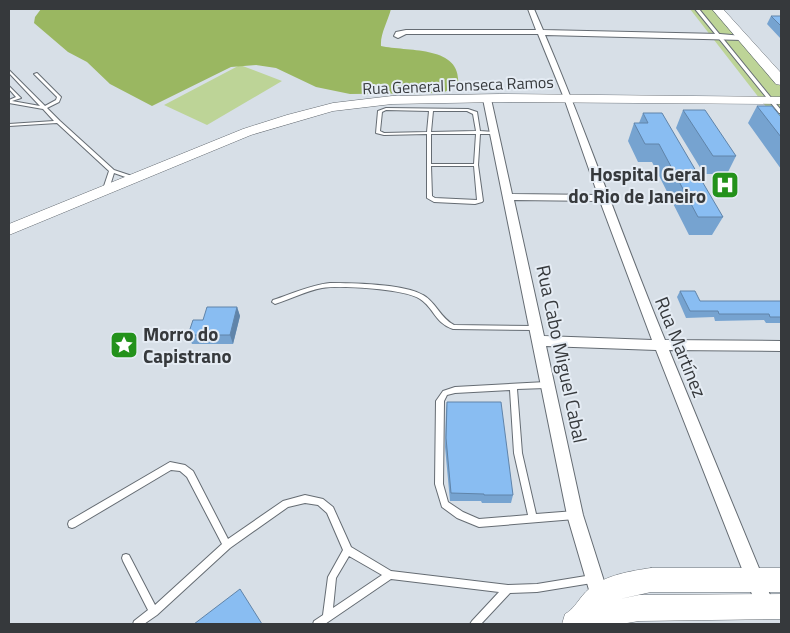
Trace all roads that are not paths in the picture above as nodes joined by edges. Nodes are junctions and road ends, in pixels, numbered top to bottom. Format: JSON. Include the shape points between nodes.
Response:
{"nodes":[{"id":1,"x":531,"y":9,"type":"edge"},
{"id":2,"x":697,"y":9,"type":"edge"},
{"id":3,"x":717,"y":9,"type":"edge"},
{"id":4,"x":471,"y":35,"type":"junction"},
{"id":5,"x":540,"y":35,"type":"junction"},
{"id":6,"x":720,"y":36,"type":"junction"},
{"id":7,"x":741,"y":36,"type":"junction"},
{"id":8,"x":9,"y":71,"type":"edge"},
{"id":9,"x":36,"y":74,"type":"dead end"},
{"id":10,"x":781,"y":81,"type":"edge"},
{"id":11,"x":9,"y":87,"type":"edge"},
{"id":12,"x":487,"y":98,"type":"junction"},
{"id":13,"x":568,"y":98,"type":"junction"},
{"id":14,"x":9,"y":101,"type":"edge"},
{"id":15,"x":776,"y":101,"type":"edge"},
{"id":16,"x":45,"y":108,"type":"junction"},
{"id":17,"x":431,"y":110,"type":"junction"},
{"id":18,"x":781,"y":112,"type":"edge"},
{"id":19,"x":58,"y":122,"type":"junction"},
{"id":20,"x":9,"y":125,"type":"edge"},
{"id":21,"x":478,"y":132,"type":"junction"},
{"id":22,"x":428,"y":133,"type":"junction"},
{"id":23,"x":494,"y":133,"type":"junction"},
{"id":24,"x":430,"y":164,"type":"junction"},
{"id":25,"x":476,"y":165,"type":"junction"},
{"id":26,"x":112,"y":171,"type":"junction"},
{"id":27,"x":134,"y":178,"type":"junction"},
{"id":28,"x":106,"y":189,"type":"junction"},
{"id":29,"x":507,"y":197,"type":"junction"},
{"id":30,"x":603,"y":198,"type":"junction"},
{"id":31,"x":11,"y":228,"type":"edge"},
{"id":32,"x":275,"y":302,"type":"dead end"},
{"id":33,"x":536,"y":334,"type":"junction"},
{"id":34,"x":661,"y":345,"type":"junction"},
{"id":35,"x":781,"y":346,"type":"edge"},
{"id":36,"x":546,"y":385,"type":"junction"},
{"id":37,"x":513,"y":387,"type":"junction"},
{"id":38,"x":575,"y":515,"type":"junction"},
{"id":39,"x":533,"y":518,"type":"junction"},
{"id":40,"x":72,"y":524,"type":"dead end"},
{"id":41,"x":227,"y":545,"type":"junction"},
{"id":42,"x":348,"y":550,"type":"junction"},
{"id":43,"x":126,"y":558,"type":"dead end"},
{"id":44,"x":390,"y":575,"type":"junction"},
{"id":45,"x":754,"y":579,"type":"junction"},
{"id":46,"x":781,"y":580,"type":"edge"},
{"id":47,"x":508,"y":589,"type":"junction"},
{"id":48,"x":600,"y":597,"type":"junction"},
{"id":49,"x":773,"y":607,"type":"edge"},
{"id":50,"x":154,"y":612,"type":"junction"},
{"id":51,"x":328,"y":617,"type":"junction"},
{"id":52,"x":575,"y":622,"type":"edge"},
{"id":53,"x":137,"y":624,"type":"edge"},
{"id":54,"x":317,"y":624,"type":"edge"},
{"id":55,"x":475,"y":624,"type":"edge"}],
"edges":[{"from":1,"to":5,"type":"street","name":"Rua Martínez"},
{"from":2,"to":6,"type":"lane"},
{"from":3,"to":7,"type":"main road"},
{"from":4,"to":4,"type":"street","via":[[406,32],[398,36],[408,38]]},
{"from":4,"to":5,"type":"street"},
{"from":5,"to":6,"type":"street"},
{"from":5,"to":13,"type":"street","name":"Rua Martínez"},
{"from":6,"to":7,"type":"street"},
{"from":6,"to":15,"type":"lane"},
{"from":7,"to":10,"type":"main road"},
{"from":8,"to":16,"type":"lane"},
{"from":9,"to":16,"type":"lane","via":[[59,97],[58,101]]},
{"from":11,"to":14,"type":"lane","via":[[19,98]]},
{"from":12,"to":13,"type":"street","name":"Rua General Fonseca Ramos"},
{"from":12,"to":23,"type":"street","name":"Rua Cabo Miguel Cabal"},
{"from":12,"to":27,"type":"street","name":"Rua General Fonseca Ramos","via":[[392,100],[333,107],[247,132]]},
{"from":13,"to":15,"type":"street","name":"Rua General Fonseca Ramos"},
{"from":13,"to":30,"type":"street","name":"Rua Martínez"},
{"from":14,"to":16,"type":"lane"},
{"from":15,"to":18,"type":"lane"},
{"from":16,"to":19,"type":"lane"},
{"from":17,"to":21,"type":"lane","via":[[473,112]]},
{"from":17,"to":22,"type":"lane"},
{"from":17,"to":22,"type":"lane","via":[[380,111],[380,133]]},
{"from":19,"to":20,"type":"lane"},
{"from":19,"to":26,"type":"lane"},
{"from":21,"to":22,"type":"lane"},
{"from":21,"to":23,"type":"lane"},
{"from":21,"to":25,"type":"lane"},
{"from":22,"to":24,"type":"lane"},
{"from":23,"to":29,"type":"street","name":"Rua Cabo Miguel Cabal"},
{"from":24,"to":25,"type":"lane"},
{"from":24,"to":25,"type":"lane","via":[[430,199],[475,202],[480,200]]},
{"from":26,"to":27,"type":"lane"},
{"from":26,"to":28,"type":"lane"},
{"from":27,"to":28,"type":"street","name":"Rua General Fonseca Ramos"},
{"from":28,"to":31,"type":"street","name":"Rua General Fonseca Ramos"},
{"from":29,"to":30,"type":"street"},
{"from":29,"to":33,"type":"street","name":"Rua Cabo Miguel Cabal"},
{"from":30,"to":34,"type":"street","name":"Rua Martínez"},
{"from":32,"to":33,"type":"lane","via":[[335,284],[411,292],[424,297],[448,326]]},
{"from":33,"to":34,"type":"street"},
{"from":33,"to":36,"type":"street","name":"Rua Cabo Miguel Cabal"},
{"from":34,"to":35,"type":"street"},
{"from":34,"to":45,"type":"street","name":"Rua Martínez"},
{"from":36,"to":37,"type":"lane"},
{"from":36,"to":38,"type":"street","name":"Rua Cabo Miguel Cabal"},
{"from":37,"to":39,"type":"lane","via":[[518,453]]},
{"from":37,"to":39,"type":"lane","via":[[445,393],[440,402],[439,484],[445,504],[460,515],[479,522]]},
{"from":38,"to":39,"type":"lane"},
{"from":38,"to":48,"type":"street","name":"Rua Cabo Miguel Cabal"},
{"from":40,"to":41,"type":"lane","via":[[170,466],[182,468],[190,474]]},
{"from":41,"to":42,"type":"lane","via":[[286,504],[305,499],[320,502],[330,510]]},
{"from":41,"to":50,"type":"lane"},
{"from":42,"to":44,"type":"lane"},
{"from":42,"to":51,"type":"lane","via":[[332,577]]},
{"from":43,"to":50,"type":"lane"},
{"from":44,"to":47,"type":"lane"},
{"from":44,"to":51,"type":"lane"},
{"from":45,"to":46,"type":"street"},
{"from":45,"to":48,"type":"street","via":[[651,580],[623,584]]},
{"from":45,"to":49,"type":"street","name":"Rua Martínez"},
{"from":47,"to":48,"type":"lane","via":[[537,588]]},
{"from":47,"to":55,"type":"lane"},
{"from":48,"to":49,"type":"street","via":[[639,608]]},
{"from":48,"to":52,"type":"street"},
{"from":50,"to":53,"type":"lane"},
{"from":51,"to":54,"type":"lane"}]}
